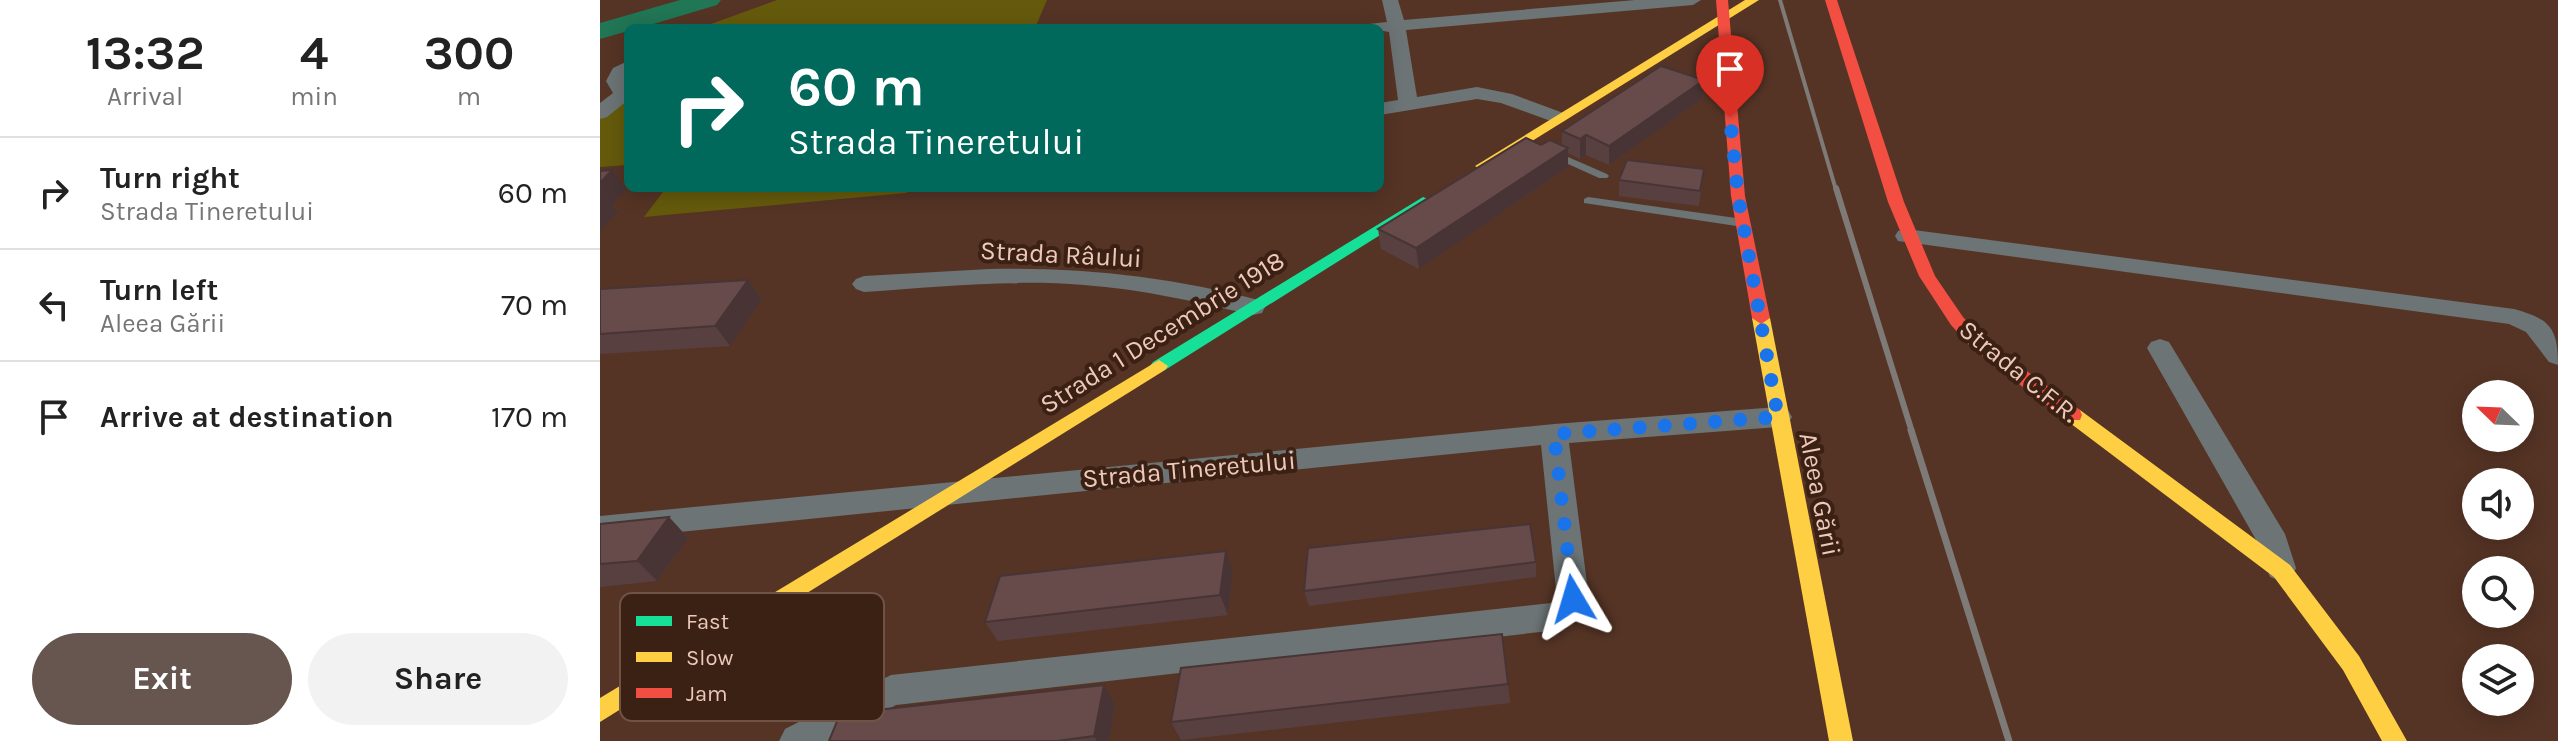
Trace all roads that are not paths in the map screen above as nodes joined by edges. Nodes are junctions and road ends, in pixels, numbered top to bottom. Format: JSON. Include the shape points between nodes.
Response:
{"nodes":[{"id":1,"x":1390,"y":0,"type":"edge"},
{"id":2,"x":1693,"y":0,"type":"edge"},
{"id":3,"x":1753,"y":0,"type":"edge"},
{"id":4,"x":1831,"y":0,"type":"edge"},
{"id":5,"x":1722,"y":9,"type":"edge"},
{"id":6,"x":1397,"y":26,"type":"junction"},
{"id":7,"x":1384,"y":27,"type":"edge"},
{"id":8,"x":624,"y":70,"type":"edge"},
{"id":9,"x":624,"y":90,"type":"edge"},
{"id":10,"x":624,"y":92,"type":"edge"},
{"id":11,"x":1408,"y":103,"type":"junction"},
{"id":12,"x":1384,"y":108,"type":"edge"},
{"id":13,"x":600,"y":113,"type":"edge"},
{"id":14,"x":1559,"y":118,"type":"junction"},
{"id":15,"x":1524,"y":140,"type":"junction"},
{"id":16,"x":1470,"y":173,"type":"edge"},
{"id":17,"x":1603,"y":176,"type":"dead end"},
{"id":18,"x":1443,"y":190,"type":"edge"},
{"id":19,"x":1588,"y":201,"type":"dead end"},
{"id":20,"x":1743,"y":223,"type":"junction"},
{"id":21,"x":1906,"y":236,"type":"junction"},
{"id":22,"x":864,"y":284,"type":"dead end"},
{"id":23,"x":1253,"y":307,"type":"junction"},
{"id":24,"x":2160,"y":348,"type":"dead end"},
{"id":25,"x":2558,"y":356,"type":"edge"},
{"id":26,"x":1778,"y":417,"type":"junction"},
{"id":27,"x":1554,"y":434,"type":"junction"},
{"id":28,"x":952,"y":492,"type":"junction"},
{"id":29,"x":600,"y":528,"type":"edge"},
{"id":30,"x":2282,"y":571,"type":"junction"},
{"id":31,"x":790,"y":593,"type":"edge"},
{"id":32,"x":884,"y":694,"type":"edge"},
{"id":33,"x":620,"y":699,"type":"edge"},
{"id":34,"x":600,"y":711,"type":"edge"},
{"id":35,"x":834,"y":721,"type":"edge"},
{"id":36,"x":797,"y":741,"type":"edge"},
{"id":37,"x":1841,"y":741,"type":"edge"},
{"id":38,"x":2395,"y":741,"type":"edge"}],
"edges":[{"from":1,"to":6,"type":"street"},
{"from":2,"to":6,"type":"street"},
{"from":3,"to":5,"type":"street"},
{"from":4,"to":21,"type":"street","name":"Strada C.F.R."},
{"from":5,"to":14,"type":"street"},
{"from":5,"to":20,"type":"street","name":"Aleea Gării"},
{"from":6,"to":7,"type":"street"},
{"from":6,"to":11,"type":"street"},
{"from":8,"to":9,"type":"street","via":[[615,81]]},
{"from":10,"to":13,"type":"street"},
{"from":11,"to":12,"type":"street"},
{"from":11,"to":14,"type":"street","via":[[1477,93]]},
{"from":14,"to":15,"type":"street"},
{"from":15,"to":16,"type":"street"},
{"from":15,"to":17,"type":"lane"},
{"from":18,"to":23,"type":"street","name":"Strada 1 Decembrie 1918"},
{"from":19,"to":20,"type":"lane"},
{"from":20,"to":26,"type":"street","name":"Aleea Gării"},
{"from":21,"to":25,"type":"street","via":[[2527,320]]},
{"from":21,"to":30,"type":"street","name":"Strada C.F.R.","via":[[1938,298],[1977,343]]},
{"from":22,"to":23,"type":"street","name":"Strada Râului","via":[[1048,276],[1113,280]]},
{"from":23,"to":28,"type":"street","name":"Strada 1 Decembrie 1918"},
{"from":24,"to":30,"type":"street","name":"Strada C.F.R.","via":[[2274,543]]},
{"from":26,"to":27,"type":"street","name":"Strada Tineretului"},
{"from":26,"to":37,"type":"street","name":"Aleea Gării"},
{"from":27,"to":28,"type":"street","name":"Strada Tineretului"},
{"from":27,"to":32,"type":"street","via":[[1573,599],[1558,616]]},
{"from":28,"to":29,"type":"street","name":"Strada Tineretului"},
{"from":28,"to":31,"type":"street","name":"Strada 1 Decembrie 1918"},
{"from":30,"to":38,"type":"street","name":"Strada C.F.R.","via":[[2351,663]]},
{"from":33,"to":34,"type":"street","name":"Strada 1 Decembrie 1918"},
{"from":35,"to":36,"type":"street"}]}
